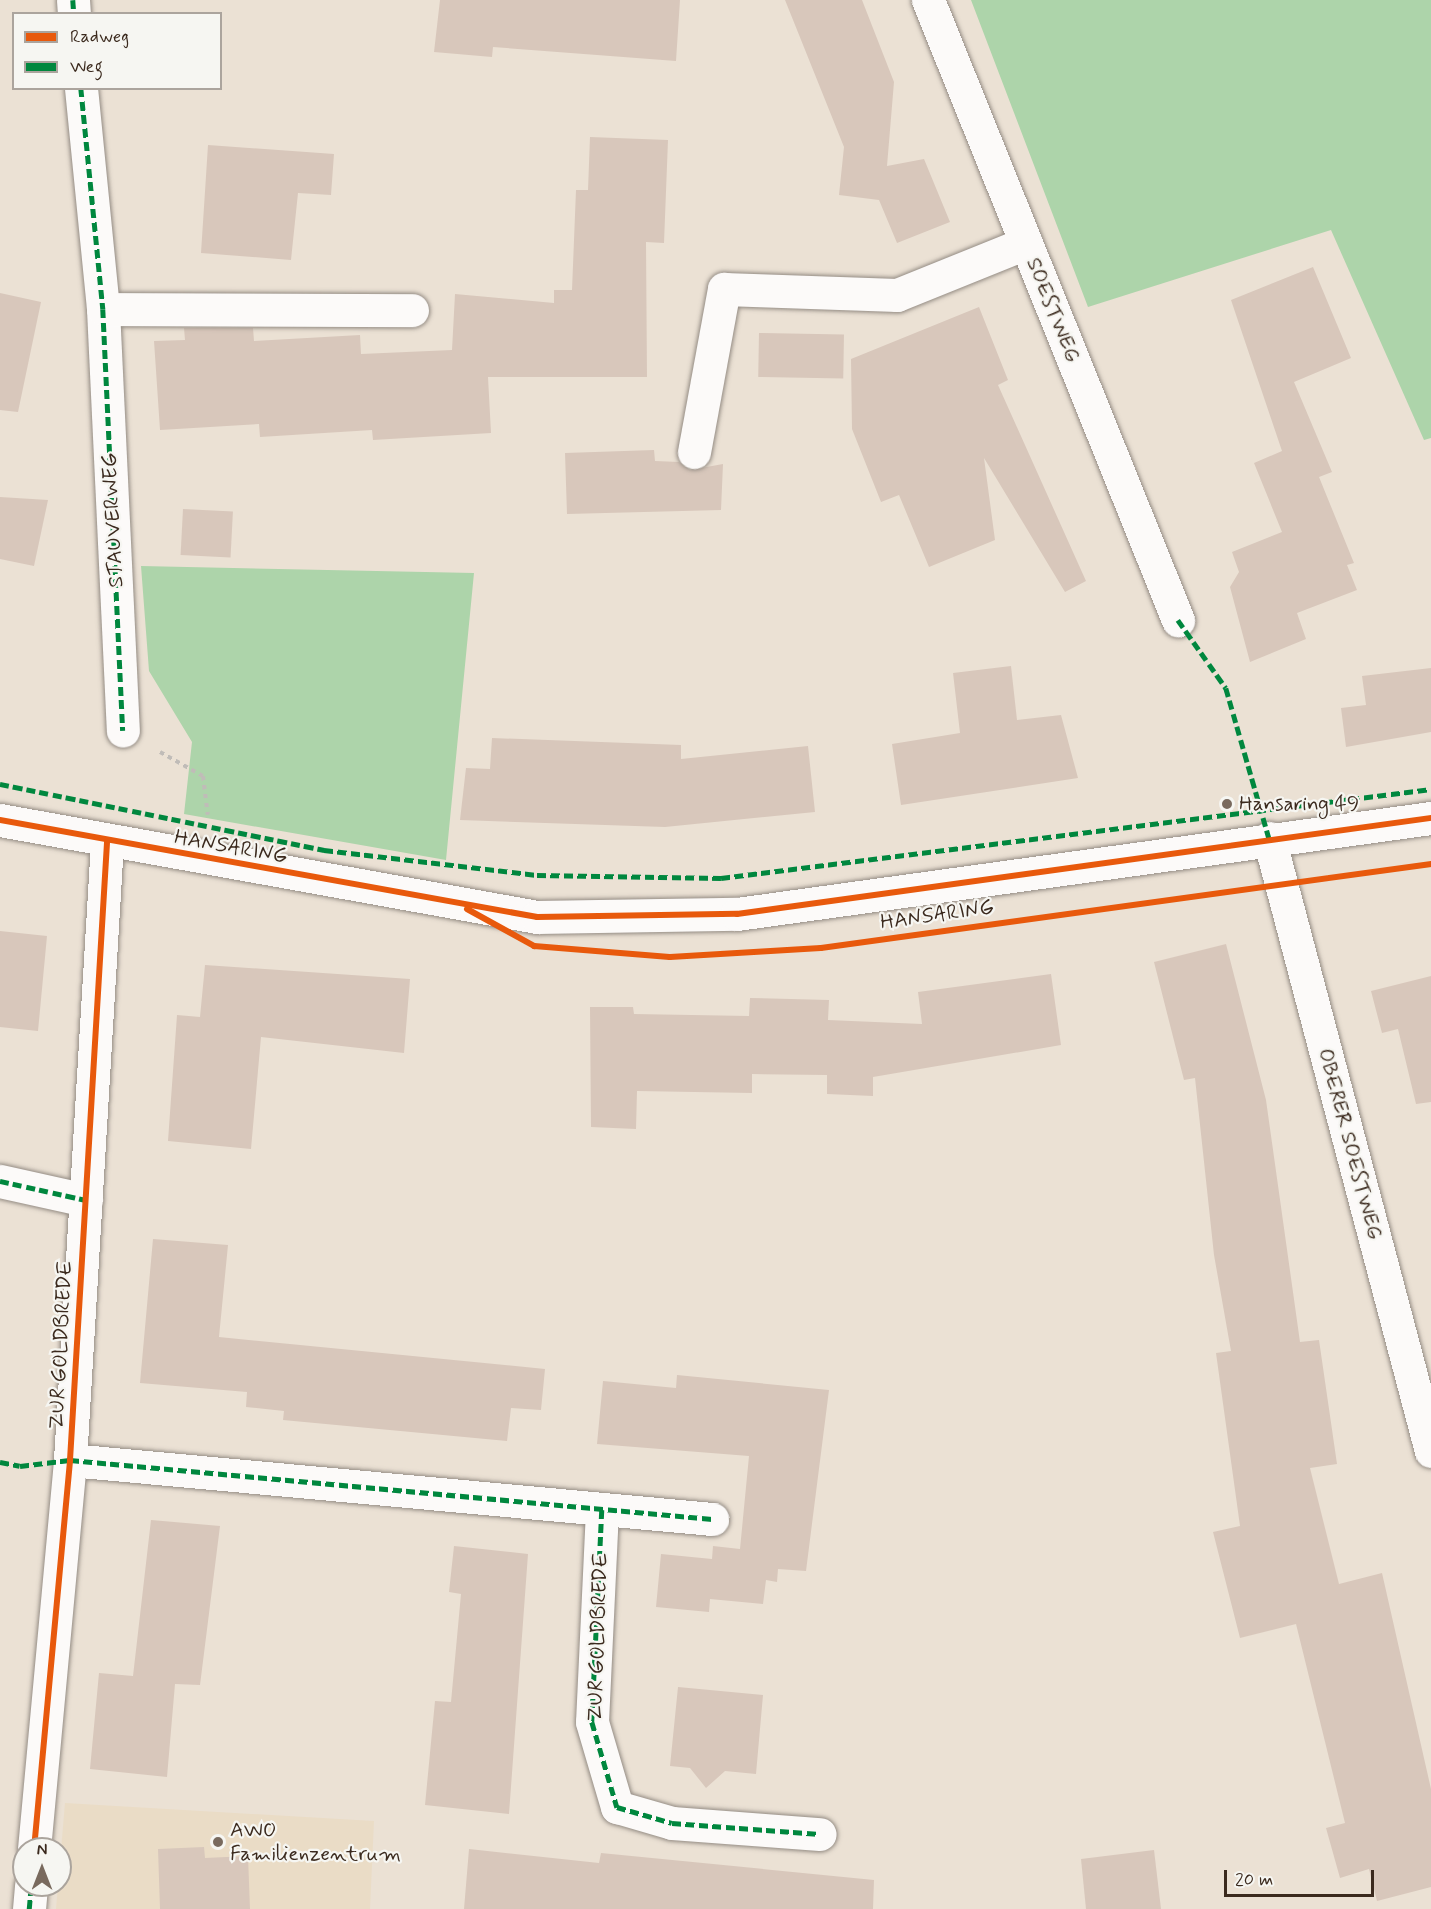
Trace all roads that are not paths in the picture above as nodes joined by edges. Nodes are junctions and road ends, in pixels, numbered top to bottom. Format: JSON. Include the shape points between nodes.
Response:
{"nodes":[{"id":1,"x":928,"y":0,"type":"edge"},
{"id":2,"x":81,"y":90,"type":"edge"},
{"id":3,"x":1026,"y":243,"type":"junction"},
{"id":4,"x":104,"y":309,"type":"junction"},
{"id":5,"x":412,"y":310,"type":"dead end"},
{"id":6,"x":694,"y":452,"type":"dead end"},
{"id":7,"x":1178,"y":620,"type":"dead end"},
{"id":8,"x":123,"y":731,"type":"road end"},
{"id":9,"x":1431,"y":818,"type":"edge"},
{"id":10,"x":0,"y":820,"type":"edge"},
{"id":11,"x":1269,"y":838,"type":"junction"},
{"id":12,"x":106,"y":842,"type":"junction"},
{"id":13,"x":0,"y":1181,"type":"edge"},
{"id":14,"x":86,"y":1200,"type":"junction"},
{"id":15,"x":1423,"y":1388,"type":"edge"},
{"id":16,"x":1431,"y":1451,"type":"edge"},
{"id":17,"x":70,"y":1460,"type":"junction"},
{"id":18,"x":602,"y":1510,"type":"junction"},
{"id":19,"x":712,"y":1519,"type":"dead end"},
{"id":20,"x":820,"y":1834,"type":"dead end"},
{"id":21,"x":35,"y":1837,"type":"edge"}],
"edges":[{"from":1,"to":3,"type":"street","name":"SOESTWEG"},
{"from":2,"to":4,"type":"street","name":"STAUVERWEG"},
{"from":3,"to":6,"type":"street","via":[[897,295],[724,289]]},
{"from":3,"to":7,"type":"street","name":"SOESTWEG"},
{"from":4,"to":5,"type":"street"},
{"from":4,"to":8,"type":"street","name":"STAUVERWEG"},
{"from":9,"to":11,"type":"street","name":"HANSARING"},
{"from":10,"to":12,"type":"street","name":"HANSARING"},
{"from":11,"to":12,"type":"street","name":"HANSARING","via":[[725,914],[537,917]]},
{"from":11,"to":15,"type":"street","name":"OBERER SOESTWEG"},
{"from":12,"to":14,"type":"street","name":"ZUR GOLDBREDE"},
{"from":13,"to":14,"type":"street"},
{"from":14,"to":17,"type":"street","name":"ZUR GOLDBREDE"},
{"from":15,"to":16,"type":"street","name":"OBERER SOESTWEG"},
{"from":17,"to":18,"type":"street","name":"ZUR GOLDBREDE"},
{"from":17,"to":21,"type":"street","name":"ZUR GOLDBREDE"},
{"from":18,"to":19,"type":"street","name":"ZUR GOLDBREDE"},
{"from":18,"to":20,"type":"street","name":"ZUR GOLDBREDE","via":[[592,1722],[617,1807],[672,1823]]}]}
